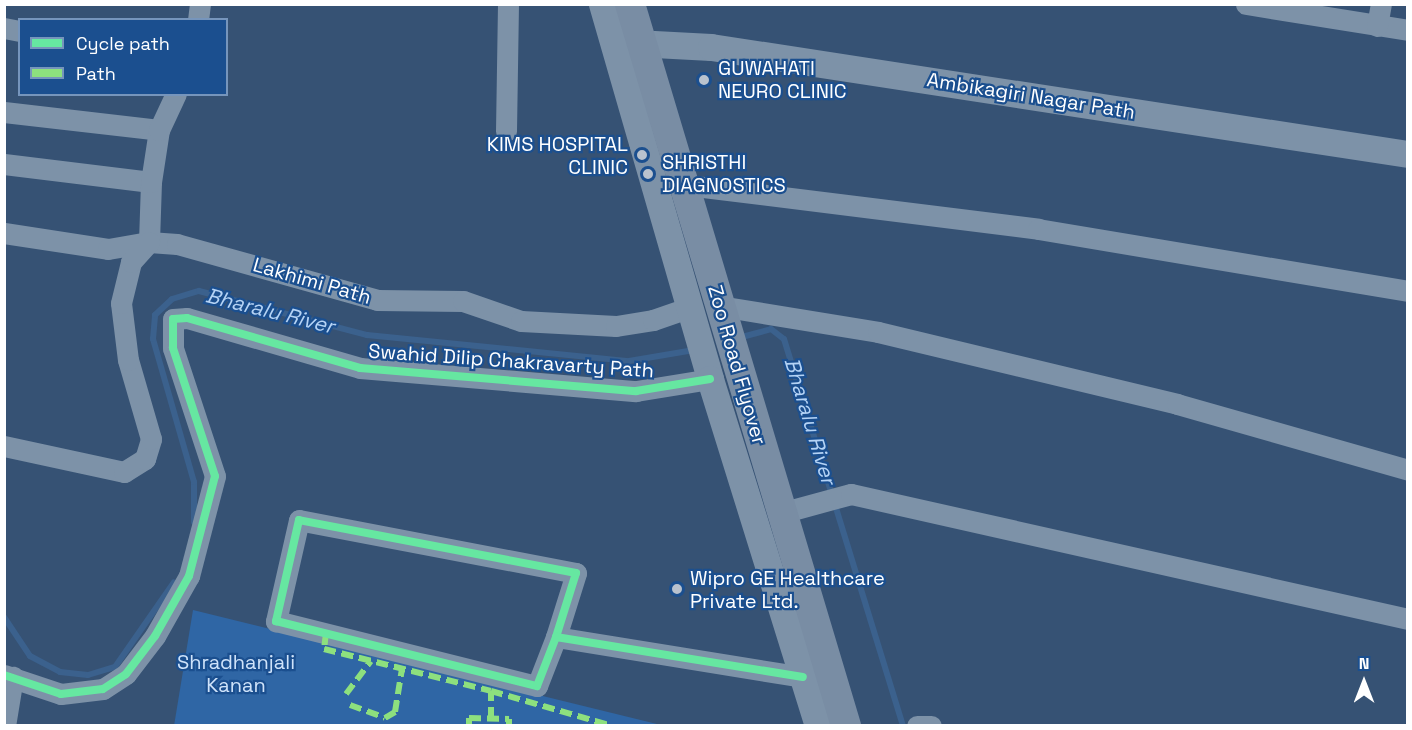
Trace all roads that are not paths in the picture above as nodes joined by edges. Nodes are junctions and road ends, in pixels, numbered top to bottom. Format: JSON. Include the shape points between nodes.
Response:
{"nodes":[{"id":1,"x":508,"y":4,"type":"edge"},
{"id":2,"x":602,"y":4,"type":"edge"},
{"id":3,"x":615,"y":4,"type":"edge"},
{"id":4,"x":630,"y":4,"type":"edge"},
{"id":5,"x":643,"y":4,"type":"edge"},
{"id":6,"x":1246,"y":4,"type":"edge"},
{"id":7,"x":1381,"y":4,"type":"edge"},
{"id":8,"x":1377,"y":26,"type":"junction"},
{"id":9,"x":1407,"y":30,"type":"edge"},
{"id":10,"x":654,"y":44,"type":"junction"},
{"id":11,"x":175,"y":96,"type":"edge"},
{"id":12,"x":4,"y":112,"type":"edge"},
{"id":13,"x":159,"y":130,"type":"junction"},
{"id":14,"x":506,"y":131,"type":"dead end"},
{"id":15,"x":1407,"y":154,"type":"edge"},
{"id":16,"x":4,"y":164,"type":"edge"},
{"id":17,"x":151,"y":182,"type":"junction"},
{"id":18,"x":696,"y":186,"type":"junction"},
{"id":19,"x":4,"y":233,"type":"edge"},
{"id":20,"x":149,"y":242,"type":"junction"},
{"id":21,"x":1407,"y":291,"type":"edge"},
{"id":22,"x":734,"y":314,"type":"junction"},
{"id":23,"x":693,"y":316,"type":"junction"},
{"id":24,"x":709,"y":375,"type":"junction"},
{"id":25,"x":4,"y":446,"type":"edge"},
{"id":26,"x":1407,"y":470,"type":"edge"},
{"id":27,"x":792,"y":510,"type":"junction"},
{"id":28,"x":1407,"y":619,"type":"edge"},
{"id":29,"x":556,"y":637,"type":"junction"},
{"id":30,"x":9,"y":676,"type":"edge"},
{"id":31,"x":802,"y":676,"type":"junction"},
{"id":32,"x":5,"y":726,"type":"edge"},
{"id":33,"x":818,"y":726,"type":"edge"},
{"id":34,"x":830,"y":726,"type":"edge"},
{"id":35,"x":846,"y":726,"type":"edge"},
{"id":36,"x":857,"y":726,"type":"edge"},
{"id":37,"x":917,"y":726,"type":"edge"},
{"id":38,"x":931,"y":726,"type":"edge"}],
"edges":[{"from":1,"to":14,"type":"street"},
{"from":2,"to":23,"type":"street"},
{"from":3,"to":34,"type":"main road","name":"Zoo Road Flyover"},
{"from":4,"to":35,"type":"main road","name":"Zoo Road Flyover"},
{"from":5,"to":10,"type":"street"},
{"from":6,"to":8,"type":"street"},
{"from":7,"to":8,"type":"street"},
{"from":8,"to":9,"type":"street"},
{"from":10,"to":15,"type":"street","name":"Ambikagiri Nagar Path","via":[[711,47]]},
{"from":10,"to":18,"type":"street"},
{"from":11,"to":13,"type":"street"},
{"from":12,"to":13,"type":"street"},
{"from":13,"to":17,"type":"street"},
{"from":16,"to":17,"type":"street"},
{"from":17,"to":20,"type":"street"},
{"from":18,"to":21,"type":"street","via":[[1038,230]]},
{"from":18,"to":22,"type":"street"},
{"from":19,"to":20,"type":"street","name":"Lakhimi Path","via":[[108,249]]},
{"from":20,"to":23,"type":"street","name":"Lakhimi Path","via":[[177,244],[377,300],[463,302],[521,321],[616,326]]},
{"from":20,"to":25,"type":"street","via":[[130,262],[121,303],[128,360],[151,439],[145,459],[124,472]]},
{"from":22,"to":26,"type":"street","via":[[878,332],[1154,398]]},
{"from":22,"to":27,"type":"street"},
{"from":23,"to":24,"type":"street"},
{"from":24,"to":30,"type":"street","name":"Swahid Dilip Chakravarty Path","via":[[636,391],[360,368],[187,318],[173,319],[173,348],[215,476],[189,576],[156,636],[126,674],[103,689],[61,694]]},
{"from":24,"to":31,"type":"street"},
{"from":27,"to":28,"type":"street","via":[[845,495]]},
{"from":27,"to":36,"type":"street"},
{"from":29,"to":29,"type":"street","via":[[537,686],[276,621],[299,520],[576,573]]},
{"from":29,"to":31,"type":"street"},
{"from":30,"to":32,"type":"street"},
{"from":31,"to":33,"type":"street"},
{"from":37,"to":38,"type":"street"}]}
